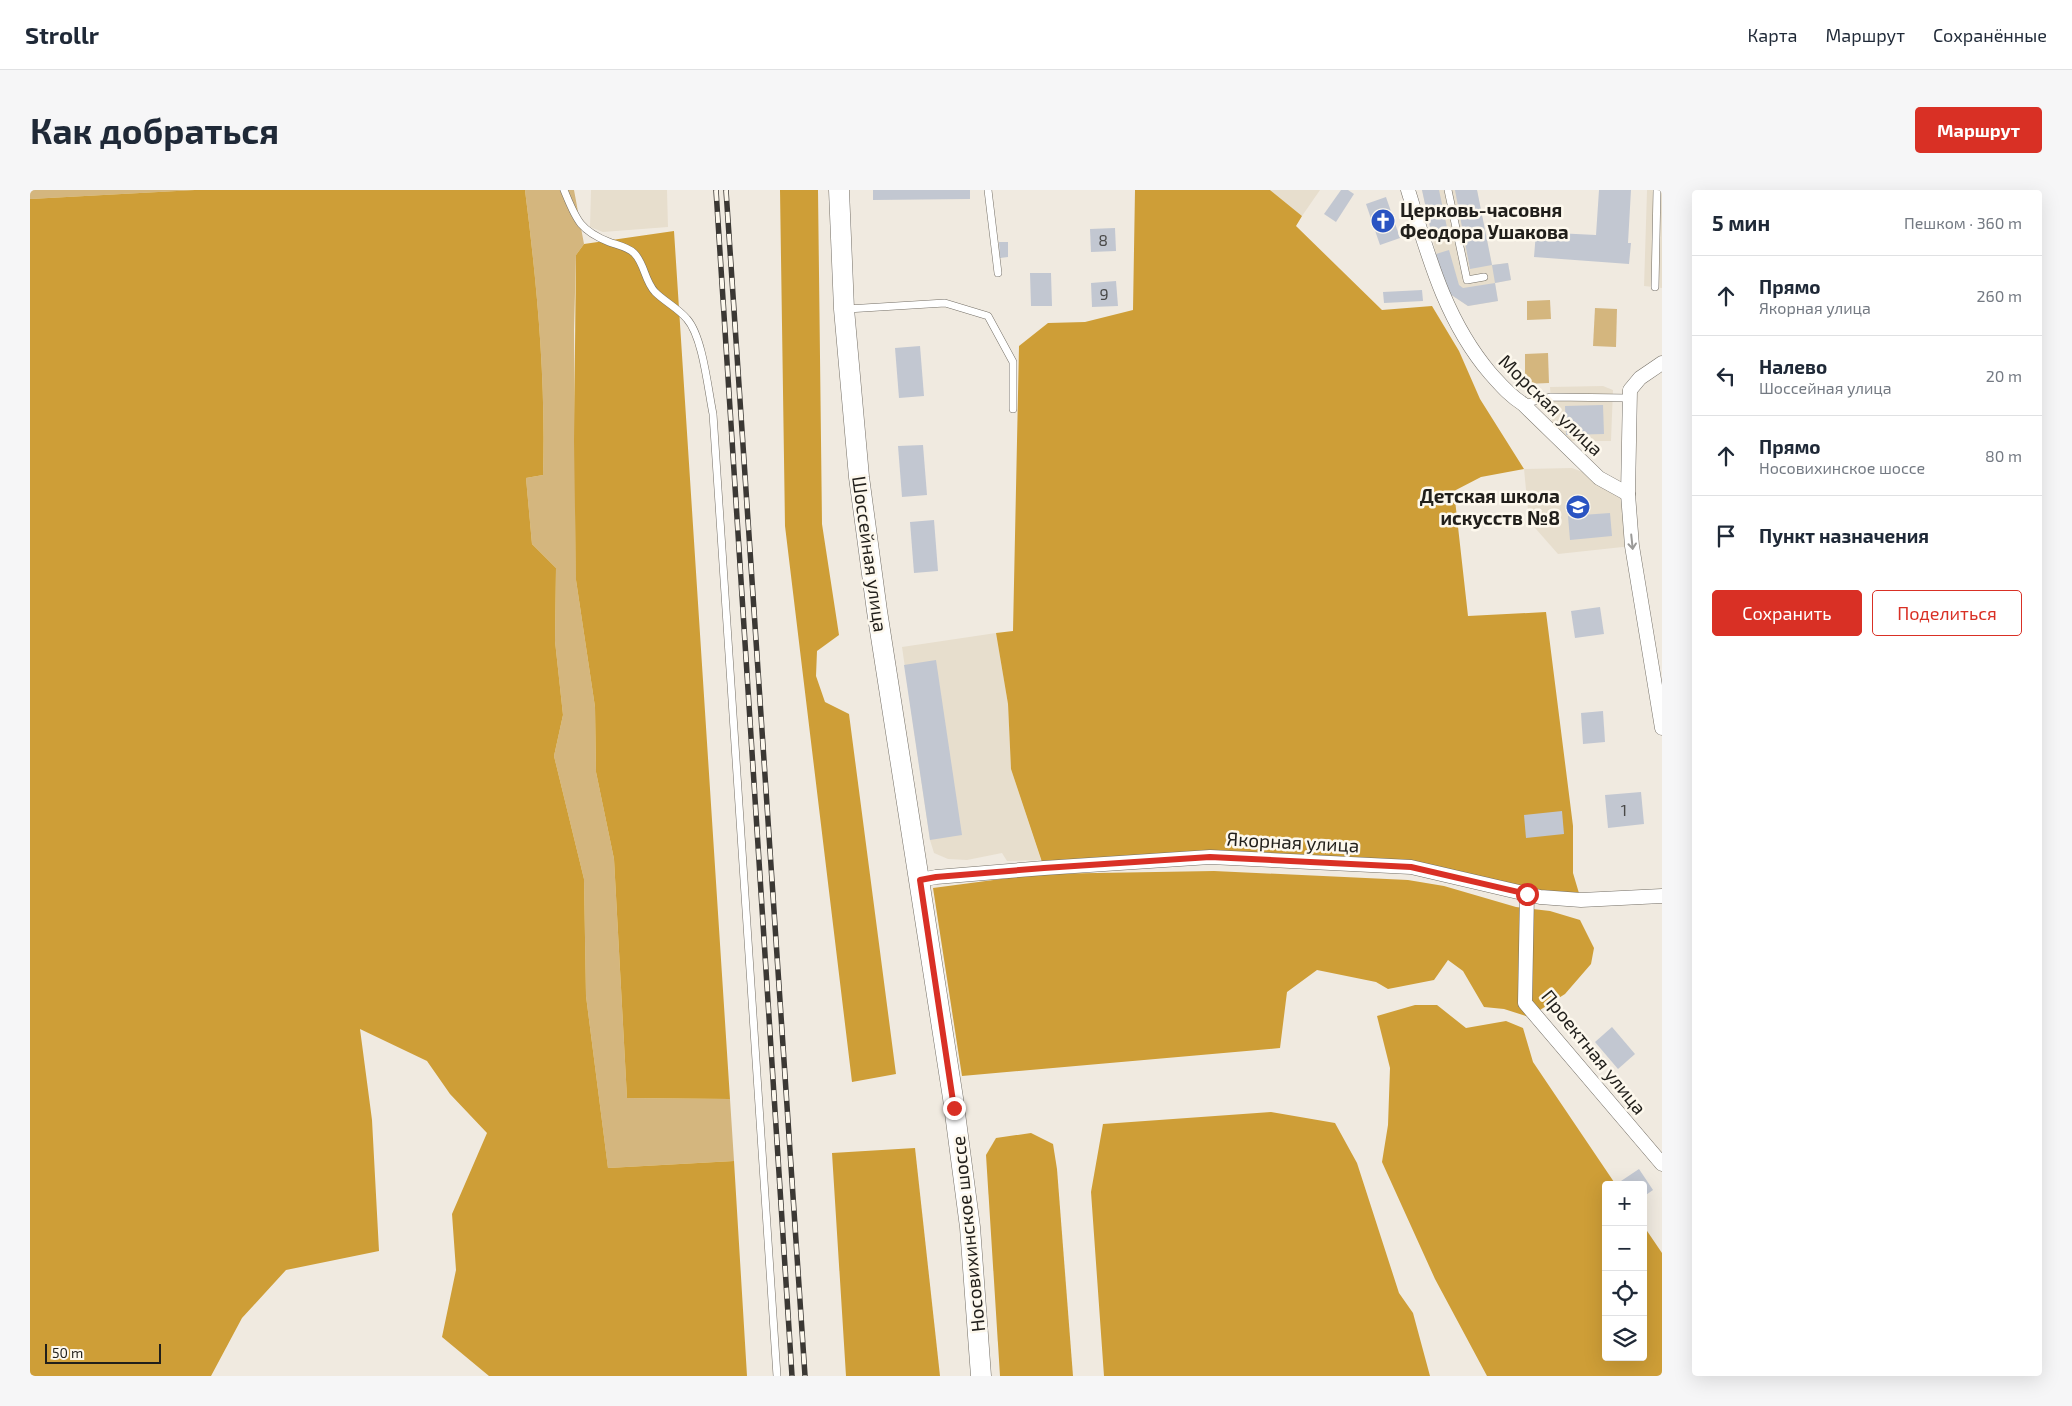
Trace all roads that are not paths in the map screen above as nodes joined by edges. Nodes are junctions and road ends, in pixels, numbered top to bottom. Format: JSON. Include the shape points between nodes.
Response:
{"nodes":[{"id":1,"x":564,"y":190,"type":"edge"},
{"id":2,"x":839,"y":190,"type":"edge"},
{"id":3,"x":988,"y":190,"type":"edge"},
{"id":4,"x":1408,"y":190,"type":"edge"},
{"id":5,"x":1448,"y":190,"type":"edge"},
{"id":6,"x":1657,"y":190,"type":"edge"},
{"id":7,"x":998,"y":273,"type":"dead end"},
{"id":8,"x":1484,"y":277,"type":"dead end"},
{"id":9,"x":1655,"y":287,"type":"dead end"},
{"id":10,"x":844,"y":309,"type":"junction"},
{"id":11,"x":1662,"y":363,"type":"edge"},
{"id":12,"x":1629,"y":398,"type":"junction"},
{"id":13,"x":1523,"y":404,"type":"junction"},
{"id":14,"x":1013,"y":409,"type":"dead end"},
{"id":15,"x":1628,"y":494,"type":"junction"},
{"id":16,"x":1662,"y":728,"type":"edge"},
{"id":17,"x":920,"y":880,"type":"junction"},
{"id":18,"x":1527,"y":894,"type":"junction"},
{"id":19,"x":1662,"y":896,"type":"edge"},
{"id":20,"x":924,"y":915,"type":"joint"},
{"id":21,"x":1662,"y":1164,"type":"edge"},
{"id":22,"x":777,"y":1376,"type":"edge"},
{"id":23,"x":981,"y":1376,"type":"edge"}],
"edges":[{"from":1,"to":22,"type":"lane","via":[[576,219],[591,234],[632,251],[642,263],[646,279],[656,292],[689,321],[699,345],[713,414]]},
{"from":2,"to":10,"type":"main road","name":"Шоссейная улица"},
{"from":3,"to":7,"type":"lane"},
{"from":4,"to":13,"type":"street","name":"Морская улица","via":[[1432,268],[1455,322],[1478,359],[1510,395]]},
{"from":5,"to":8,"type":"lane","via":[[1467,280]]},
{"from":6,"to":9,"type":"lane"},
{"from":10,"to":14,"type":"lane","via":[[945,303],[988,316],[1013,362]]},
{"from":10,"to":17,"type":"main road","name":"Шоссейная улица","via":[[859,477],[876,611]]},
{"from":11,"to":12,"type":"street","via":[[1640,378],[1630,390]]},
{"from":12,"to":13,"type":"lane","via":[[1551,397]]},
{"from":12,"to":15,"type":"street"},
{"from":13,"to":15,"type":"street","name":"Морская улица","via":[[1600,478]]},
{"from":15,"to":16,"type":"street","one_way":true,"via":[[1632,546]]},
{"from":17,"to":18,"type":"street","name":"Якорная улица","via":[[1034,868],[1210,857],[1411,867]]},
{"from":17,"to":20,"type":"main road","name":"Шоссейная улица"},
{"from":18,"to":19,"type":"street","name":"Якорная улица","via":[[1582,900]]},
{"from":18,"to":21,"type":"street","name":"Проектная улица","via":[[1526,1003]]},
{"from":20,"to":23,"type":"main road","name":"Носовихинское шоссе","via":[[970,1227]]}]}
